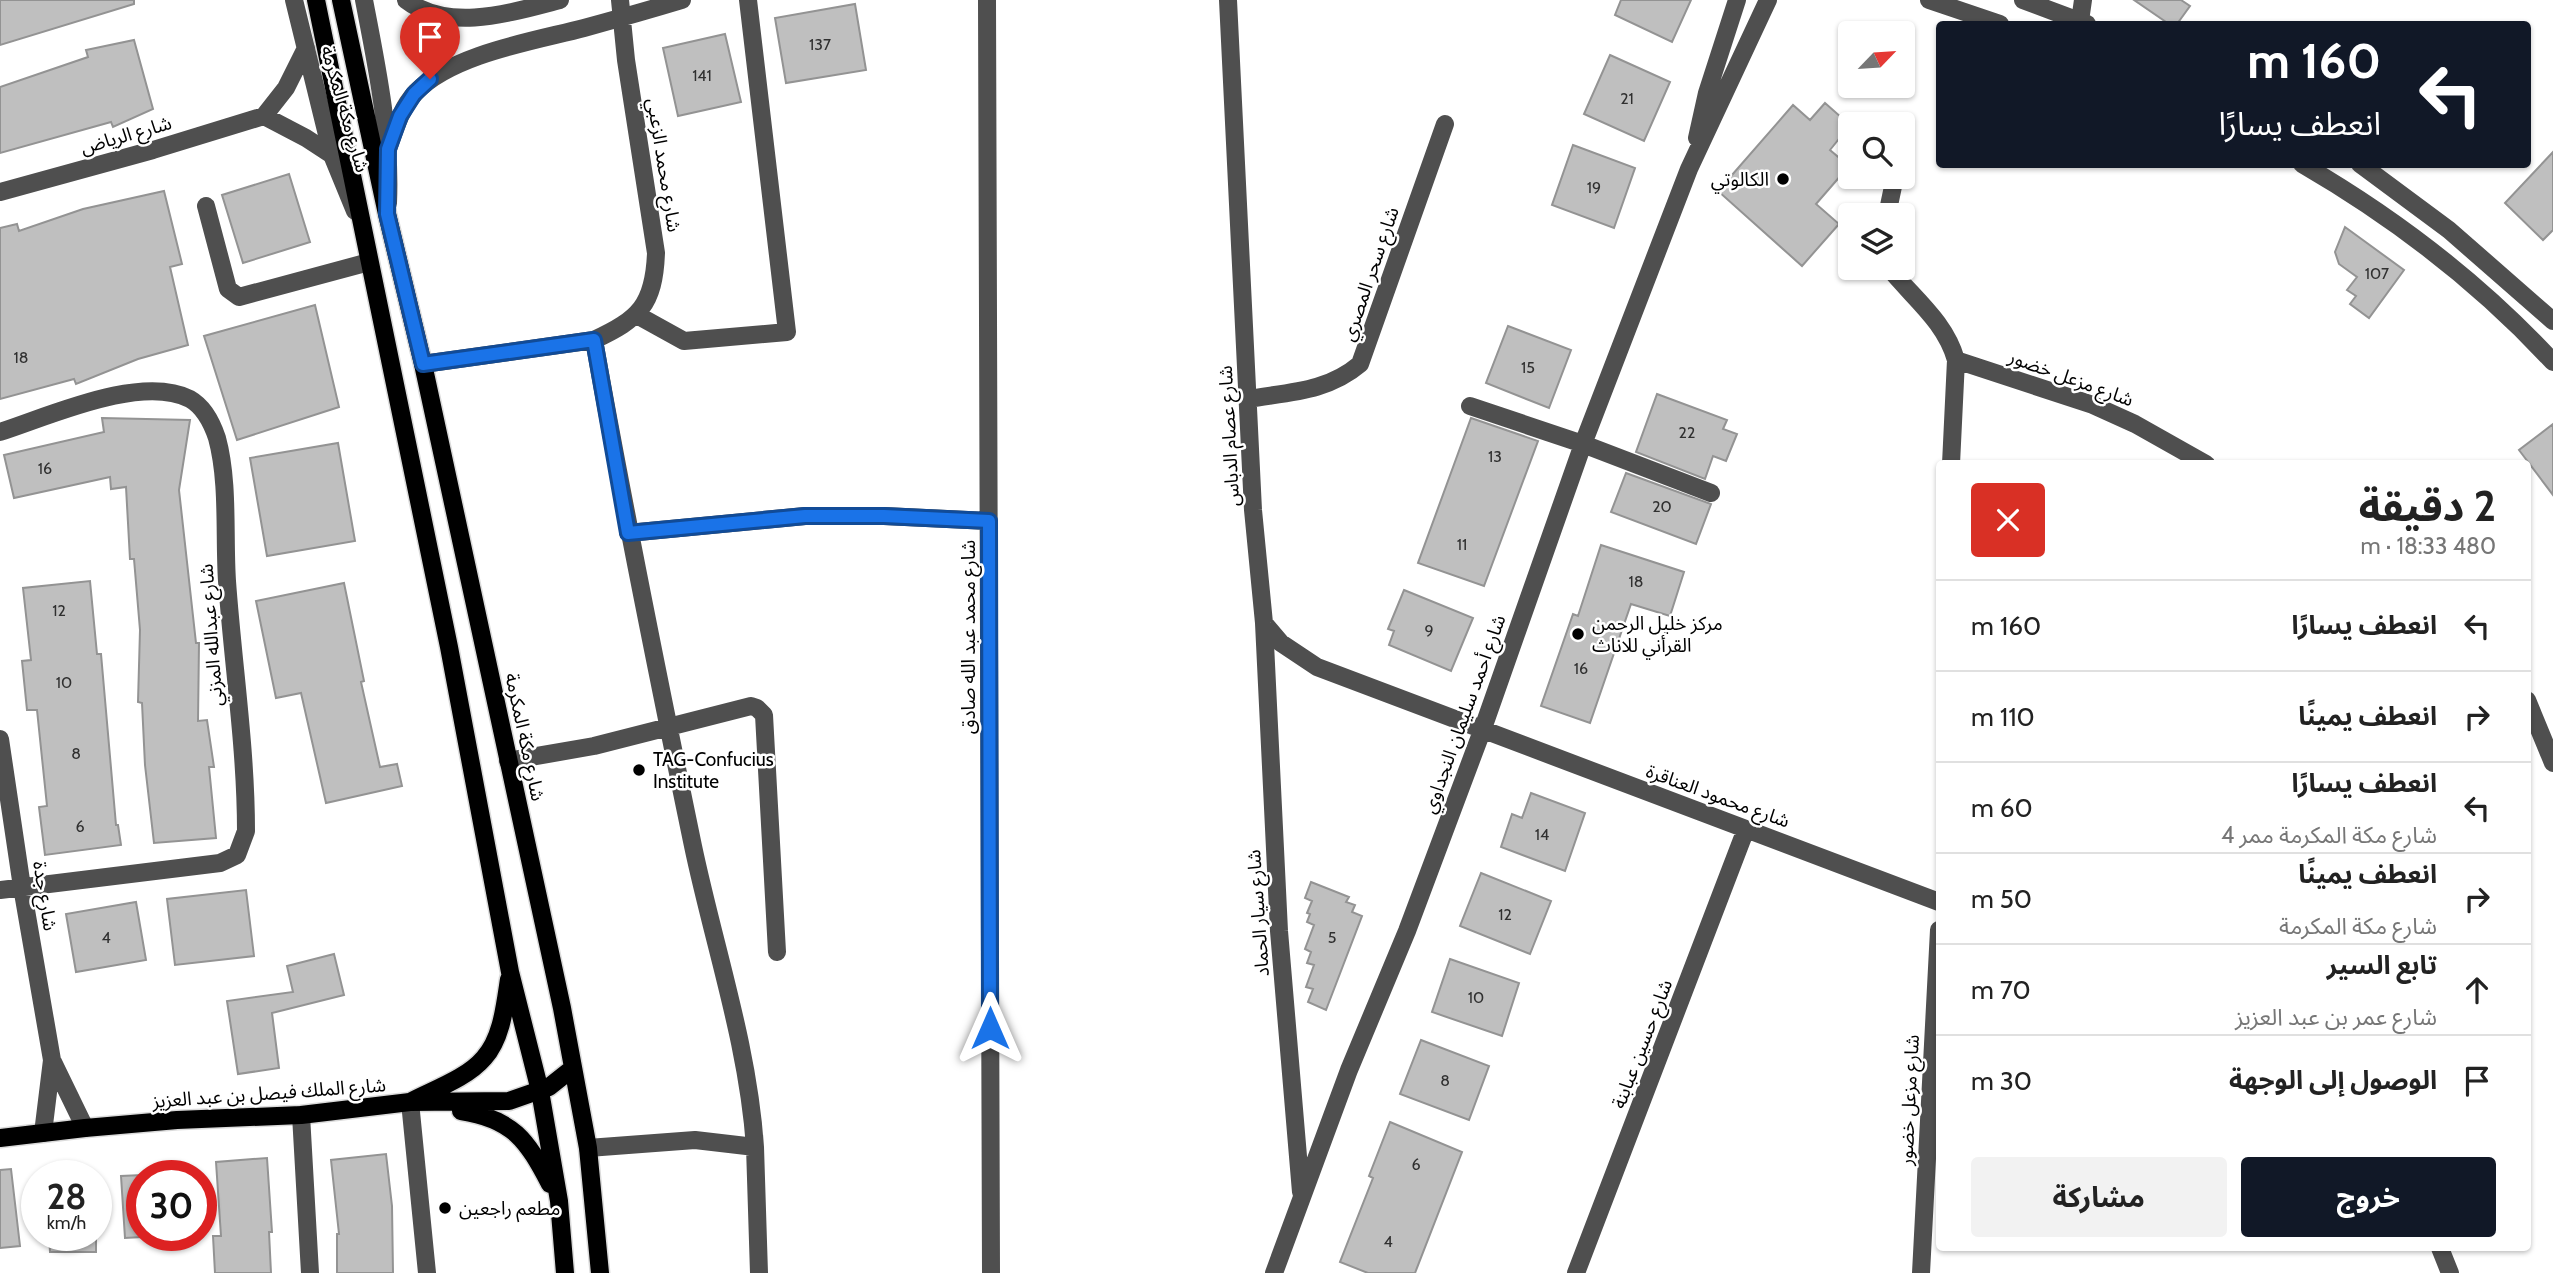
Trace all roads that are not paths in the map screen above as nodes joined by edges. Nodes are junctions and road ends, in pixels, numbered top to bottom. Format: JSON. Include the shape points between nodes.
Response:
{"nodes":[{"id":1,"x":295,"y":0,"type":"edge"},
{"id":2,"x":316,"y":0,"type":"edge"},
{"id":3,"x":341,"y":0,"type":"edge"},
{"id":4,"x":365,"y":0,"type":"edge"},
{"id":5,"x":406,"y":0,"type":"edge"},
{"id":6,"x":560,"y":0,"type":"edge"},
{"id":7,"x":682,"y":0,"type":"edge"},
{"id":8,"x":748,"y":0,"type":"edge"},
{"id":9,"x":987,"y":0,"type":"edge"},
{"id":10,"x":1228,"y":0,"type":"edge"},
{"id":11,"x":1768,"y":0,"type":"edge"},
{"id":12,"x":1929,"y":0,"type":"edge"},
{"id":13,"x":2023,"y":0,"type":"edge"},
{"id":14,"x":2083,"y":0,"type":"edge"},
{"id":15,"x":1734,"y":3,"type":"edge"},
{"id":16,"x":621,"y":9,"type":"edge"},
{"id":17,"x":1991,"y":21,"type":"edge"},
{"id":18,"x":2078,"y":21,"type":"edge"},
{"id":19,"x":2083,"y":21,"type":"edge"},
{"id":20,"x":306,"y":48,"type":"junction"},
{"id":21,"x":264,"y":116,"type":"junction"},
{"id":22,"x":1445,"y":124,"type":"dead end"},
{"id":23,"x":388,"y":149,"type":"junction"},
{"id":24,"x":332,"y":155,"type":"junction"},
{"id":25,"x":2309,"y":168,"type":"edge"},
{"id":26,"x":2365,"y":168,"type":"edge"},
{"id":27,"x":1689,"y":169,"type":"junction"},
{"id":28,"x":0,"y":192,"type":"edge"},
{"id":29,"x":206,"y":206,"type":"dead end"},
{"id":30,"x":387,"y":214,"type":"junction"},
{"id":31,"x":362,"y":228,"type":"junction"},
{"id":32,"x":369,"y":262,"type":"junction"},
{"id":33,"x":1900,"y":280,"type":"edge"},
{"id":34,"x":637,"y":315,"type":"junction"},
{"id":35,"x":2553,"y":321,"type":"edge"},
{"id":36,"x":594,"y":340,"type":"junction"},
{"id":37,"x":1955,"y":360,"type":"junction"},
{"id":38,"x":2553,"y":362,"type":"edge"},
{"id":39,"x":423,"y":364,"type":"junction"},
{"id":40,"x":1248,"y":399,"type":"junction"},
{"id":41,"x":1470,"y":406,"type":"dead end"},
{"id":42,"x":0,"y":432,"type":"edge"},
{"id":43,"x":1583,"y":444,"type":"junction"},
{"id":44,"x":1951,"y":460,"type":"edge"},
{"id":45,"x":2199,"y":460,"type":"edge"},
{"id":46,"x":1711,"y":493,"type":"dead end"},
{"id":47,"x":989,"y":521,"type":"junction"},
{"id":48,"x":628,"y":533,"type":"junction"},
{"id":49,"x":1264,"y":623,"type":"junction"},
{"id":50,"x":2531,"y":710,"type":"edge"},
{"id":51,"x":670,"y":727,"type":"junction"},
{"id":52,"x":1482,"y":732,"type":"junction"},
{"id":53,"x":0,"y":739,"type":"edge"},
{"id":54,"x":508,"y":761,"type":"junction"},
{"id":55,"x":2553,"y":763,"type":"edge"},
{"id":56,"x":1746,"y":829,"type":"junction"},
{"id":57,"x":22,"y":887,"type":"junction"},
{"id":58,"x":0,"y":890,"type":"edge"},
{"id":59,"x":1936,"y":901,"type":"edge"},
{"id":60,"x":777,"y":952,"type":"dead end"},
{"id":61,"x":510,"y":972,"type":"junction"},
{"id":62,"x":1936,"y":987,"type":"edge"},
{"id":63,"x":52,"y":1059,"type":"junction"},
{"id":64,"x":573,"y":1068,"type":"junction"},
{"id":65,"x":540,"y":1091,"type":"junction"},
{"id":66,"x":410,"y":1102,"type":"junction"},
{"id":67,"x":301,"y":1115,"type":"junction"},
{"id":68,"x":85,"y":1128,"type":"junction"},
{"id":69,"x":43,"y":1133,"type":"junction"},
{"id":70,"x":0,"y":1138,"type":"edge"},
{"id":71,"x":755,"y":1147,"type":"junction"},
{"id":72,"x":588,"y":1148,"type":"junction"},
{"id":73,"x":1301,"y":1200,"type":"junction"},
{"id":74,"x":559,"y":1201,"type":"junction"},
{"id":75,"x":2441,"y":1251,"type":"edge"},
{"id":76,"x":310,"y":1273,"type":"edge"},
{"id":77,"x":427,"y":1273,"type":"edge"},
{"id":78,"x":565,"y":1273,"type":"edge"},
{"id":79,"x":600,"y":1273,"type":"edge"},
{"id":80,"x":759,"y":1273,"type":"edge"},
{"id":81,"x":991,"y":1273,"type":"edge"},
{"id":82,"x":1274,"y":1273,"type":"edge"},
{"id":83,"x":1576,"y":1273,"type":"edge"},
{"id":84,"x":1921,"y":1273,"type":"edge"},
{"id":85,"x":2449,"y":1273,"type":"edge"}],
"edges":[{"from":1,"to":20,"type":"street","name":"شارع مكة المكرمة"},
{"from":2,"to":31,"type":"main road","name":"شارع مكة المكرمة"},
{"from":3,"to":30,"type":"main road","name":"شارع مكة المكرمة"},
{"from":4,"to":23,"type":"street","name":"شارع مكة المكرمة"},
{"from":5,"to":6,"type":"street","via":[[424,11],[457,18]]},
{"from":7,"to":16,"type":"street"},
{"from":8,"to":34,"type":"street","via":[[787,332],[684,341]]},
{"from":9,"to":47,"type":"street","name":"شارع محمد عبد الله صادق"},
{"from":10,"to":40,"type":"street","name":"شارع عصام الدباس"},
{"from":11,"to":27,"type":"street","name":"شارع أحمد سليمان النجداوي"},
{"from":12,"to":17,"type":"street"},
{"from":13,"to":18,"type":"street"},
{"from":14,"to":19,"type":"street"},
{"from":15,"to":27,"type":"street","name":"شارع أحمد سليمان النجداوي"},
{"from":16,"to":23,"type":"street","via":[[442,71],[414,94]]},
{"from":16,"to":34,"type":"street","name":"شارع محمد الزعبي","via":[[656,253],[655,278]]},
{"from":20,"to":21,"type":"street","via":[[286,88]]},
{"from":20,"to":24,"type":"street","name":"شارع مكة المكرمة"},
{"from":21,"to":24,"type":"street"},
{"from":21,"to":28,"type":"street","name":"شارع الرياض"},
{"from":22,"to":40,"type":"street","name":"شارع سحر المصري","via":[[1360,364],[1344,378],[1325,385]]},
{"from":23,"to":30,"type":"street","name":"شارع مكة المكرمة"},
{"from":24,"to":31,"type":"street","name":"شارع مكة المكرمة"},
{"from":25,"to":38,"type":"street","via":[[2439,254]]},
{"from":26,"to":35,"type":"street","via":[[2449,230]]},
{"from":27,"to":43,"type":"street","name":"شارع أحمد سليمان النجداوي"},
{"from":29,"to":32,"type":"street","via":[[228,289],[239,297]]},
{"from":30,"to":39,"type":"main road","name":"شارع مكة المكرمة"},
{"from":31,"to":32,"type":"main road","name":"شارع مكة المكرمة"},
{"from":32,"to":61,"type":"main road","name":"شارع مكة المكرمة"},
{"from":33,"to":37,"type":"street","via":[[1940,326]]},
{"from":34,"to":36,"type":"street"},
{"from":36,"to":39,"type":"street"},
{"from":36,"to":48,"type":"street"},
{"from":37,"to":44,"type":"street"},
{"from":37,"to":45,"type":"street","name":"شارع مزعل خضور","via":[[2083,401]]},
{"from":39,"to":54,"type":"main road","name":"شارع مكة المكرمة"},
{"from":40,"to":49,"type":"street","name":"شارع عصام الدباس"},
{"from":41,"to":43,"type":"street"},
{"from":42,"to":57,"type":"street","name":"شارع عبدالله المزني","via":[[142,391],[191,400],[206,415],[222,466],[246,806],[241,848],[220,863]]},
{"from":43,"to":46,"type":"street"},
{"from":43,"to":52,"type":"street","name":"شارع أحمد سليمان النجداوي"},
{"from":47,"to":48,"type":"street","via":[[798,516]]},
{"from":47,"to":81,"type":"street","name":"شارع محمد عبد الله صادق"},
{"from":48,"to":51,"type":"street"},
{"from":49,"to":52,"type":"street","via":[[1281,643],[1317,667]]},
{"from":49,"to":73,"type":"street","name":"شارع سيار الحماد","via":[[1279,931]]},
{"from":50,"to":55,"type":"street"},
{"from":51,"to":54,"type":"street"},
{"from":51,"to":60,"type":"street","via":[[751,706],[764,715]]},
{"from":51,"to":71,"type":"street","via":[[707,910],[742,1047]]},
{"from":52,"to":56,"type":"street","name":"شارع محمود العناقرة"},
{"from":52,"to":73,"type":"street","name":"شارع أحمد سليمان النجداوي"},
{"from":53,"to":57,"type":"street","name":"شارع جدة"},
{"from":54,"to":64,"type":"main road","name":"شارع مكة المكرمة"},
{"from":56,"to":59,"type":"street","name":"شارع محمود العناقرة"},
{"from":56,"to":83,"type":"street","name":"شارع حسين عبابنة"},
{"from":57,"to":58,"type":"street","name":"شارع عبدالله المزني"},
{"from":57,"to":63,"type":"street","name":"شارع جدة"},
{"from":61,"to":65,"type":"main road","name":"شارع مكة المكرمة"},
{"from":61,"to":66,"type":"main road","via":[[498,1030],[486,1056]]},
{"from":62,"to":84,"type":"street","name":"شارع مزعل خضور"},
{"from":63,"to":68,"type":"street","name":"شارع جدة"},
{"from":63,"to":69,"type":"street","name":"شارع جدة"},
{"from":64,"to":65,"type":"main road","name":"شارع الملك فيصل بن عبد العزيز"},
{"from":64,"to":72,"type":"main road","name":"شارع مكة المكرمة"},
{"from":65,"to":66,"type":"main road","name":"شارع الملك فيصل بن عبد العزيز","via":[[493,1102]]},
{"from":65,"to":74,"type":"main road","name":"شارع مكة المكرمة"},
{"from":66,"to":67,"type":"main road","name":"شارع الملك فيصل بن عبد العزيز"},
{"from":66,"to":74,"type":"main road","via":[[481,1114],[513,1129],[536,1156]]},
{"from":66,"to":77,"type":"street"},
{"from":67,"to":68,"type":"main road","name":"شارع الملك فيصل بن عبد العزيز"},
{"from":67,"to":76,"type":"street"},
{"from":68,"to":69,"type":"main road","name":"شارع الملك فيصل بن عبد العزيز"},
{"from":69,"to":70,"type":"main road","name":"شارع الملك فيصل بن عبد العزيز"},
{"from":71,"to":72,"type":"street","via":[[695,1140]]},
{"from":71,"to":80,"type":"street"},
{"from":72,"to":79,"type":"main road","name":"شارع مكة المكرمة"},
{"from":73,"to":82,"type":"street","name":"شارع أحمد سليمان النجداوي"},
{"from":74,"to":78,"type":"main road","name":"شارع مكة المكرمة"},
{"from":75,"to":85,"type":"street"}]}
